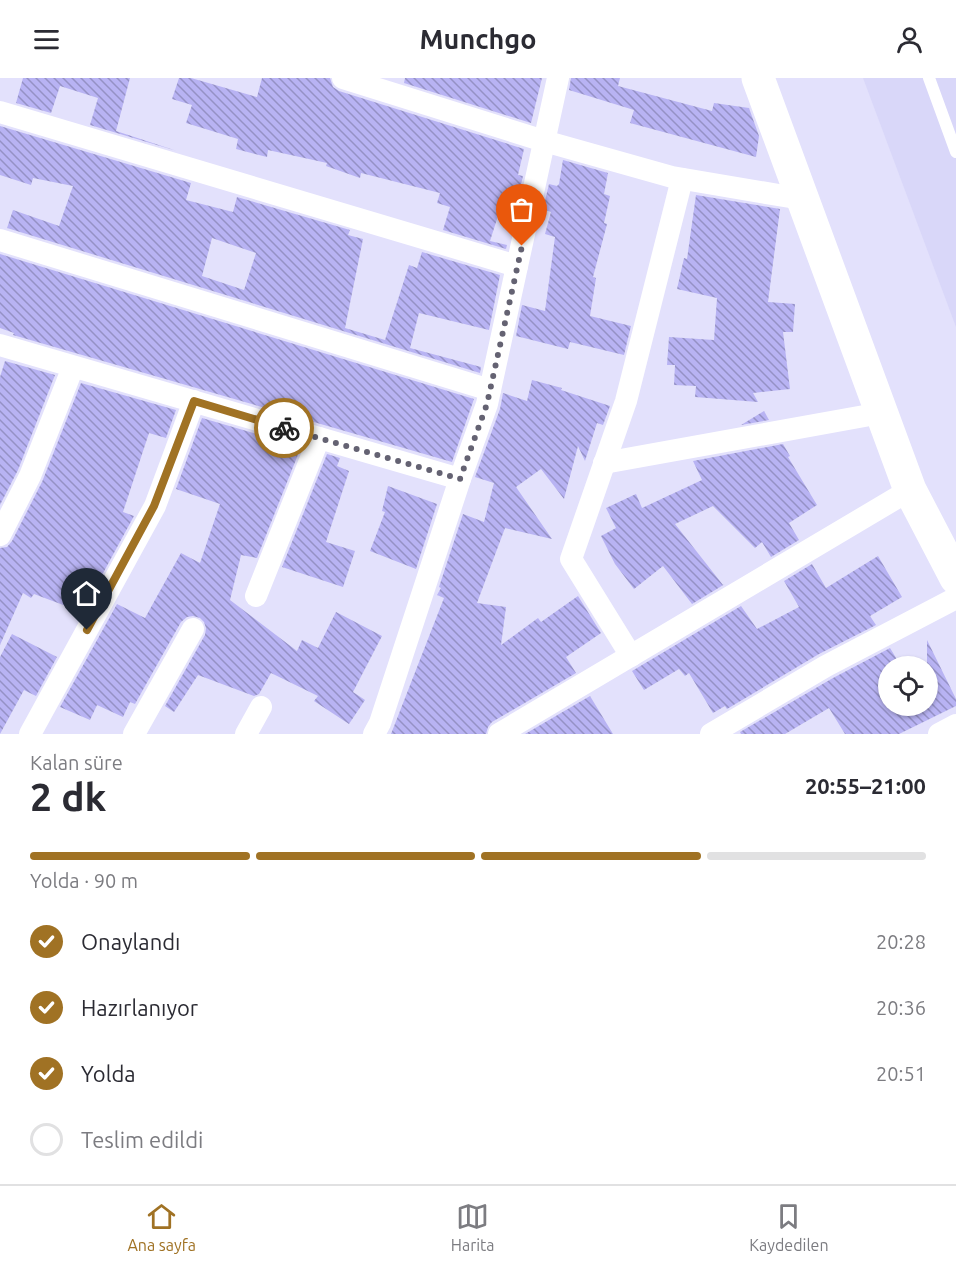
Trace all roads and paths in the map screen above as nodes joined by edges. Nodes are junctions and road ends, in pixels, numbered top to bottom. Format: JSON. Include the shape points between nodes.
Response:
{"nodes":[{"id":1,"x":343,"y":78,"type":"edge"},
{"id":2,"x":558,"y":78,"type":"edge"},
{"id":3,"x":758,"y":78,"type":"edge"},
{"id":4,"x":929,"y":78,"type":"edge"},
{"id":5,"x":0,"y":112,"type":"edge"},
{"id":6,"x":544,"y":141,"type":"junction"},
{"id":7,"x":956,"y":152,"type":"edge"},
{"id":8,"x":682,"y":179,"type":"junction"},
{"id":9,"x":802,"y":199,"type":"junction"},
{"id":10,"x":0,"y":240,"type":"edge"},
{"id":11,"x":517,"y":266,"type":"junction"},
{"id":12,"x":0,"y":346,"type":"edge"},
{"id":13,"x":73,"y":367,"type":"junction"},
{"id":14,"x":490,"y":390,"type":"junction"},
{"id":15,"x":194,"y":401,"type":"junction"},
{"id":16,"x":881,"y":413,"type":"junction"},
{"id":17,"x":319,"y":438,"type":"junction"},
{"id":18,"x":604,"y":463,"type":"junction"},
{"id":19,"x":460,"y":479,"type":"junction"},
{"id":20,"x":910,"y":490,"type":"junction"},
{"id":21,"x":0,"y":535,"type":"edge"},
{"id":22,"x":956,"y":578,"type":"edge"},
{"id":23,"x":256,"y":596,"type":"dead end"},
{"id":24,"x":956,"y":598,"type":"edge"},
{"id":25,"x":193,"y":629,"type":"dead end"},
{"id":26,"x":630,"y":656,"type":"junction"},
{"id":27,"x":261,"y":707,"type":"dead end"},
{"id":28,"x":956,"y":725,"type":"edge"},
{"id":29,"x":30,"y":734,"type":"edge"},
{"id":30,"x":134,"y":734,"type":"edge"},
{"id":31,"x":246,"y":734,"type":"edge"},
{"id":32,"x":375,"y":734,"type":"edge"},
{"id":33,"x":499,"y":734,"type":"edge"},
{"id":34,"x":711,"y":734,"type":"edge"},
{"id":35,"x":939,"y":734,"type":"edge"}],
"edges":[{"from":1,"to":6,"type":"street"},
{"from":2,"to":6,"type":"street"},
{"from":3,"to":9,"type":"main road"},
{"from":4,"to":7,"type":"lane"},
{"from":5,"to":11,"type":"street"},
{"from":6,"to":8,"type":"street"},
{"from":6,"to":11,"type":"street"},
{"from":8,"to":9,"type":"street"},
{"from":8,"to":18,"type":"street","via":[[626,401]]},
{"from":9,"to":16,"type":"main road"},
{"from":10,"to":14,"type":"street"},
{"from":11,"to":14,"type":"street"},
{"from":12,"to":13,"type":"street"},
{"from":13,"to":15,"type":"street"},
{"from":13,"to":21,"type":"street","via":[[30,476]]},
{"from":14,"to":19,"type":"street"},
{"from":15,"to":17,"type":"street"},
{"from":15,"to":29,"type":"street","via":[[154,506]]},
{"from":16,"to":18,"type":"street"},
{"from":16,"to":20,"type":"main road"},
{"from":17,"to":19,"type":"street"},
{"from":17,"to":23,"type":"street"},
{"from":18,"to":26,"type":"street","via":[[571,560]]},
{"from":19,"to":32,"type":"street"},
{"from":20,"to":22,"type":"main road"},
{"from":20,"to":26,"type":"street"},
{"from":24,"to":34,"type":"street","via":[[826,666]]},
{"from":25,"to":30,"type":"street"},
{"from":26,"to":33,"type":"street"},
{"from":27,"to":31,"type":"street"},
{"from":28,"to":35,"type":"street"}]}
